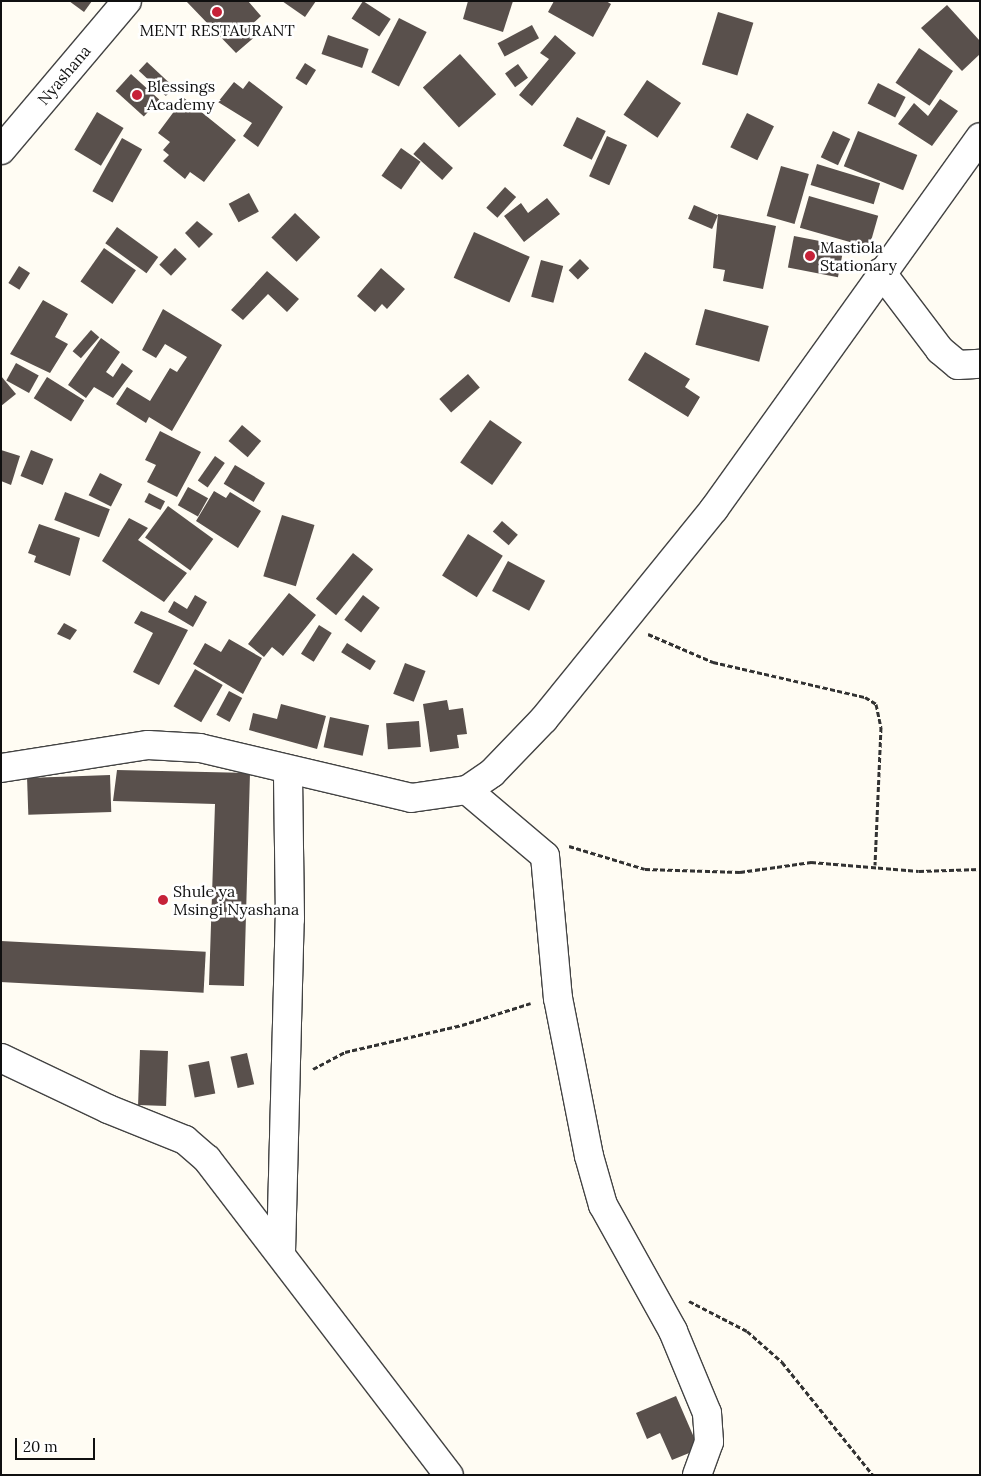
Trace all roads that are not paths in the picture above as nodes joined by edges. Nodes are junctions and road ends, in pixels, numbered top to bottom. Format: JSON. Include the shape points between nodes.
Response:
{"nodes":[{"id":1,"x":127,"y":1,"type":"edge"},
{"id":2,"x":980,"y":138,"type":"edge"},
{"id":3,"x":1,"y":150,"type":"edge"},
{"id":4,"x":881,"y":272,"type":"junction"},
{"id":5,"x":980,"y":364,"type":"edge"},
{"id":6,"x":1,"y":768,"type":"edge"},
{"id":7,"x":288,"y":770,"type":"junction"},
{"id":8,"x":467,"y":790,"type":"junction"},
{"id":9,"x":1,"y":1058,"type":"edge"},
{"id":10,"x":282,"y":1252,"type":"junction"},
{"id":11,"x":449,"y":1475,"type":"edge"},
{"id":12,"x":697,"y":1475,"type":"edge"}],
"edges":[{"from":1,"to":3,"type":"street","name":"Nyashana"},
{"from":2,"to":4,"type":"street"},
{"from":4,"to":5,"type":"street","via":[[940,350],[958,365]]},
{"from":4,"to":8,"type":"street","via":[[714,509],[544,719],[492,773]]},
{"from":6,"to":7,"type":"street","via":[[148,745],[200,748]]},
{"from":7,"to":8,"type":"street","via":[[411,798]]},
{"from":7,"to":10,"type":"street","via":[[290,919]]},
{"from":8,"to":12,"type":"street","via":[[545,856],[558,998],[576,1098],[603,1205],[649,1285],[707,1414],[709,1442]]},
{"from":9,"to":10,"type":"street","via":[[108,1110],[186,1140],[207,1159]]},
{"from":10,"to":11,"type":"street"}]}
